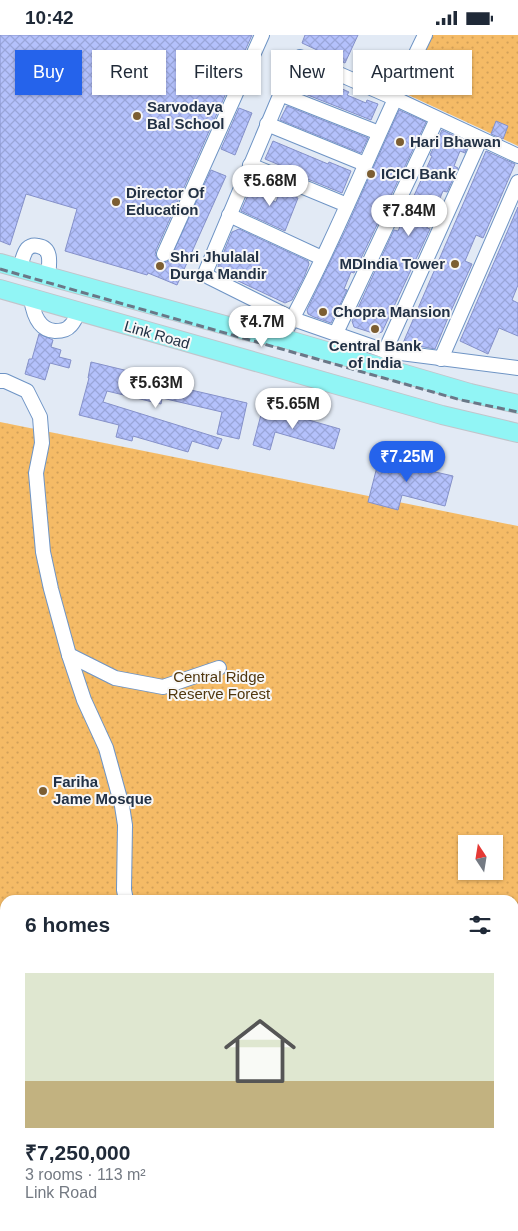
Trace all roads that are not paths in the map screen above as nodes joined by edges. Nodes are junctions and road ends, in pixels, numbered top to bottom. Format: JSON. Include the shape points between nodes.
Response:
{"nodes":[{"id":1,"x":262,"y":35,"type":"edge"},
{"id":2,"x":425,"y":35,"type":"edge"},
{"id":3,"x":343,"y":76,"type":"edge"},
{"id":4,"x":280,"y":95,"type":"edge"},
{"id":5,"x":283,"y":95,"type":"edge"},
{"id":6,"x":394,"y":98,"type":"junction"},
{"id":7,"x":437,"y":119,"type":"junction"},
{"id":8,"x":268,"y":124,"type":"junction"},
{"id":9,"x":379,"y":133,"type":"junction"},
{"id":10,"x":480,"y":139,"type":"junction"},
{"id":11,"x":518,"y":156,"type":"edge"},
{"id":12,"x":365,"y":164,"type":"junction"},
{"id":13,"x":250,"y":165,"type":"junction"},
{"id":14,"x":518,"y":183,"type":"edge"},
{"id":15,"x":347,"y":205,"type":"junction"},
{"id":16,"x":228,"y":215,"type":"junction"},
{"id":17,"x":164,"y":254,"type":"dead end"},
{"id":18,"x":322,"y":258,"type":"junction"},
{"id":19,"x":0,"y":263,"type":"edge"},
{"id":20,"x":20,"y":268,"type":"junction"},
{"id":21,"x":48,"y":276,"type":"junction"},
{"id":22,"x":0,"y":289,"type":"edge"},
{"id":23,"x":31,"y":298,"type":"junction"},
{"id":24,"x":78,"y":312,"type":"junction"},
{"id":25,"x":293,"y":319,"type":"junction"},
{"id":26,"x":336,"y":333,"type":"junction"},
{"id":27,"x":282,"y":338,"type":"junction"},
{"id":28,"x":385,"y":351,"type":"junction"},
{"id":29,"x":441,"y":359,"type":"junction"},
{"id":30,"x":518,"y":368,"type":"edge"},
{"id":31,"x":0,"y":381,"type":"edge"},
{"id":32,"x":518,"y":403,"type":"edge"},
{"id":33,"x":518,"y":433,"type":"edge"},
{"id":34,"x":70,"y":655,"type":"junction"},
{"id":35,"x":219,"y":668,"type":"dead end"},
{"id":36,"x":125,"y":895,"type":"edge"}],
"edges":[{"from":1,"to":17,"type":"street"},
{"from":2,"to":6,"type":"street"},
{"from":3,"to":6,"type":"street"},
{"from":4,"to":8,"type":"street"},
{"from":5,"to":9,"type":"street"},
{"from":6,"to":7,"type":"street"},
{"from":6,"to":9,"type":"street"},
{"from":7,"to":10,"type":"street"},
{"from":7,"to":26,"type":"street"},
{"from":8,"to":12,"type":"street"},
{"from":8,"to":13,"type":"street"},
{"from":9,"to":12,"type":"street"},
{"from":10,"to":11,"type":"street"},
{"from":10,"to":28,"type":"street"},
{"from":12,"to":15,"type":"street"},
{"from":13,"to":15,"type":"street"},
{"from":13,"to":16,"type":"street"},
{"from":14,"to":29,"type":"street"},
{"from":15,"to":18,"type":"street"},
{"from":16,"to":18,"type":"street"},
{"from":16,"to":25,"type":"street","via":[[206,267],[207,274]]},
{"from":18,"to":25,"type":"street"},
{"from":19,"to":20,"type":"main road","name":"Link Road"},
{"from":20,"to":21,"type":"main road","name":"Link Road"},
{"from":20,"to":21,"type":"street","via":[[28,248],[40,246],[50,257]]},
{"from":21,"to":27,"type":"main road","name":"Link Road"},
{"from":22,"to":23,"type":"main road","name":"Link Road"},
{"from":23,"to":24,"type":"main road","name":"Link Road"},
{"from":23,"to":24,"type":"street","via":[[39,323],[50,330],[71,326]]},
{"from":24,"to":33,"type":"main road","name":"Link Road","via":[[433,413]]},
{"from":25,"to":26,"type":"street"},
{"from":25,"to":27,"type":"street"},
{"from":26,"to":28,"type":"street"},
{"from":27,"to":32,"type":"main road","name":"Link Road","via":[[470,393]]},
{"from":28,"to":29,"type":"street"},
{"from":29,"to":30,"type":"street"},
{"from":31,"to":34,"type":"street","via":[[27,391],[40,417],[42,443],[36,473],[40,530],[51,589]]},
{"from":34,"to":35,"type":"street","via":[[115,678],[163,687]]},
{"from":34,"to":36,"type":"street","via":[[84,700],[106,748],[122,806]]}]}
